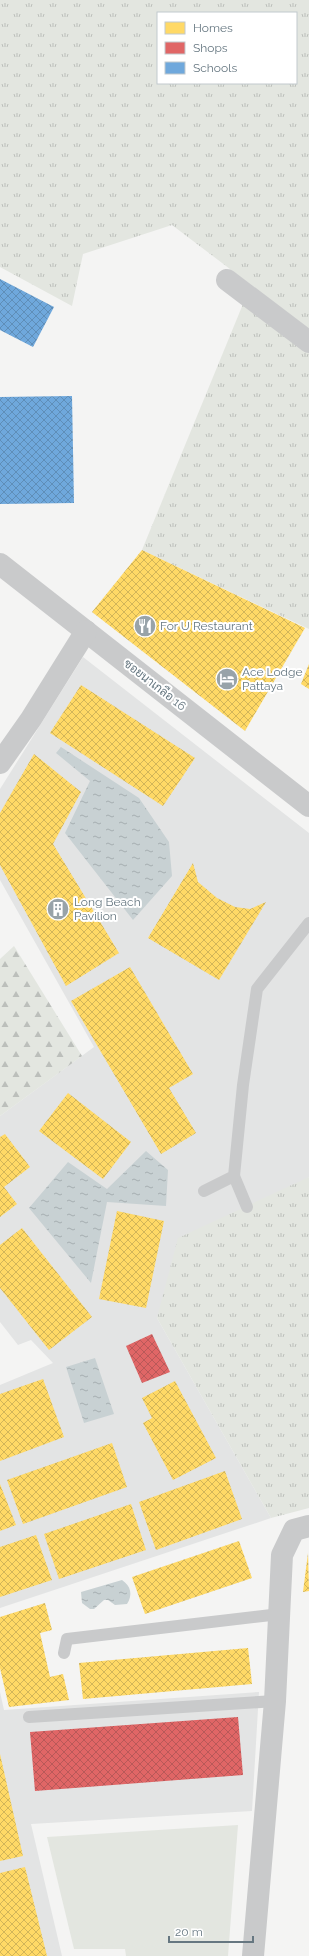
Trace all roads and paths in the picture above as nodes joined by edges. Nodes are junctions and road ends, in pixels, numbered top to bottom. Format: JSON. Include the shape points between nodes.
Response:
{"nodes":[{"id":1,"x":227,"y":280,"type":"dead end"},
{"id":2,"x":309,"y":342,"type":"edge"},
{"id":3,"x":0,"y":564,"type":"edge"},
{"id":4,"x":86,"y":631,"type":"junction"},
{"id":5,"x":0,"y":763,"type":"edge"},
{"id":6,"x":309,"y":806,"type":"edge"},
{"id":7,"x":309,"y":923,"type":"edge"},
{"id":8,"x":234,"y":1176,"type":"junction"},
{"id":9,"x":204,"y":1191,"type":"dead end"},
{"id":10,"x":248,"y":1207,"type":"dead end"},
{"id":11,"x":309,"y":1526,"type":"edge"},
{"id":12,"x":280,"y":1614,"type":"junction"},
{"id":13,"x":64,"y":1653,"type":"dead end"},
{"id":14,"x":275,"y":1701,"type":"junction"},
{"id":15,"x":29,"y":1717,"type":"dead end"},
{"id":16,"x":253,"y":1956,"type":"edge"}],
"edges":[{"from":1,"to":2,"type":"street"},
{"from":3,"to":4,"type":"street","name":"ซอยนาเกลือ 16"},
{"from":4,"to":5,"type":"street"},
{"from":4,"to":6,"type":"street","name":"ซอยนาเกลือ 16"},
{"from":7,"to":8,"type":"lane","via":[[257,989],[243,1085]]},
{"from":8,"to":9,"type":"lane"},
{"from":8,"to":10,"type":"lane"},
{"from":11,"to":12,"type":"street","via":[[294,1530],[282,1555]]},
{"from":12,"to":13,"type":"lane","via":[[67,1639]]},
{"from":12,"to":14,"type":"street"},
{"from":14,"to":15,"type":"lane"},
{"from":14,"to":16,"type":"street"}]}
